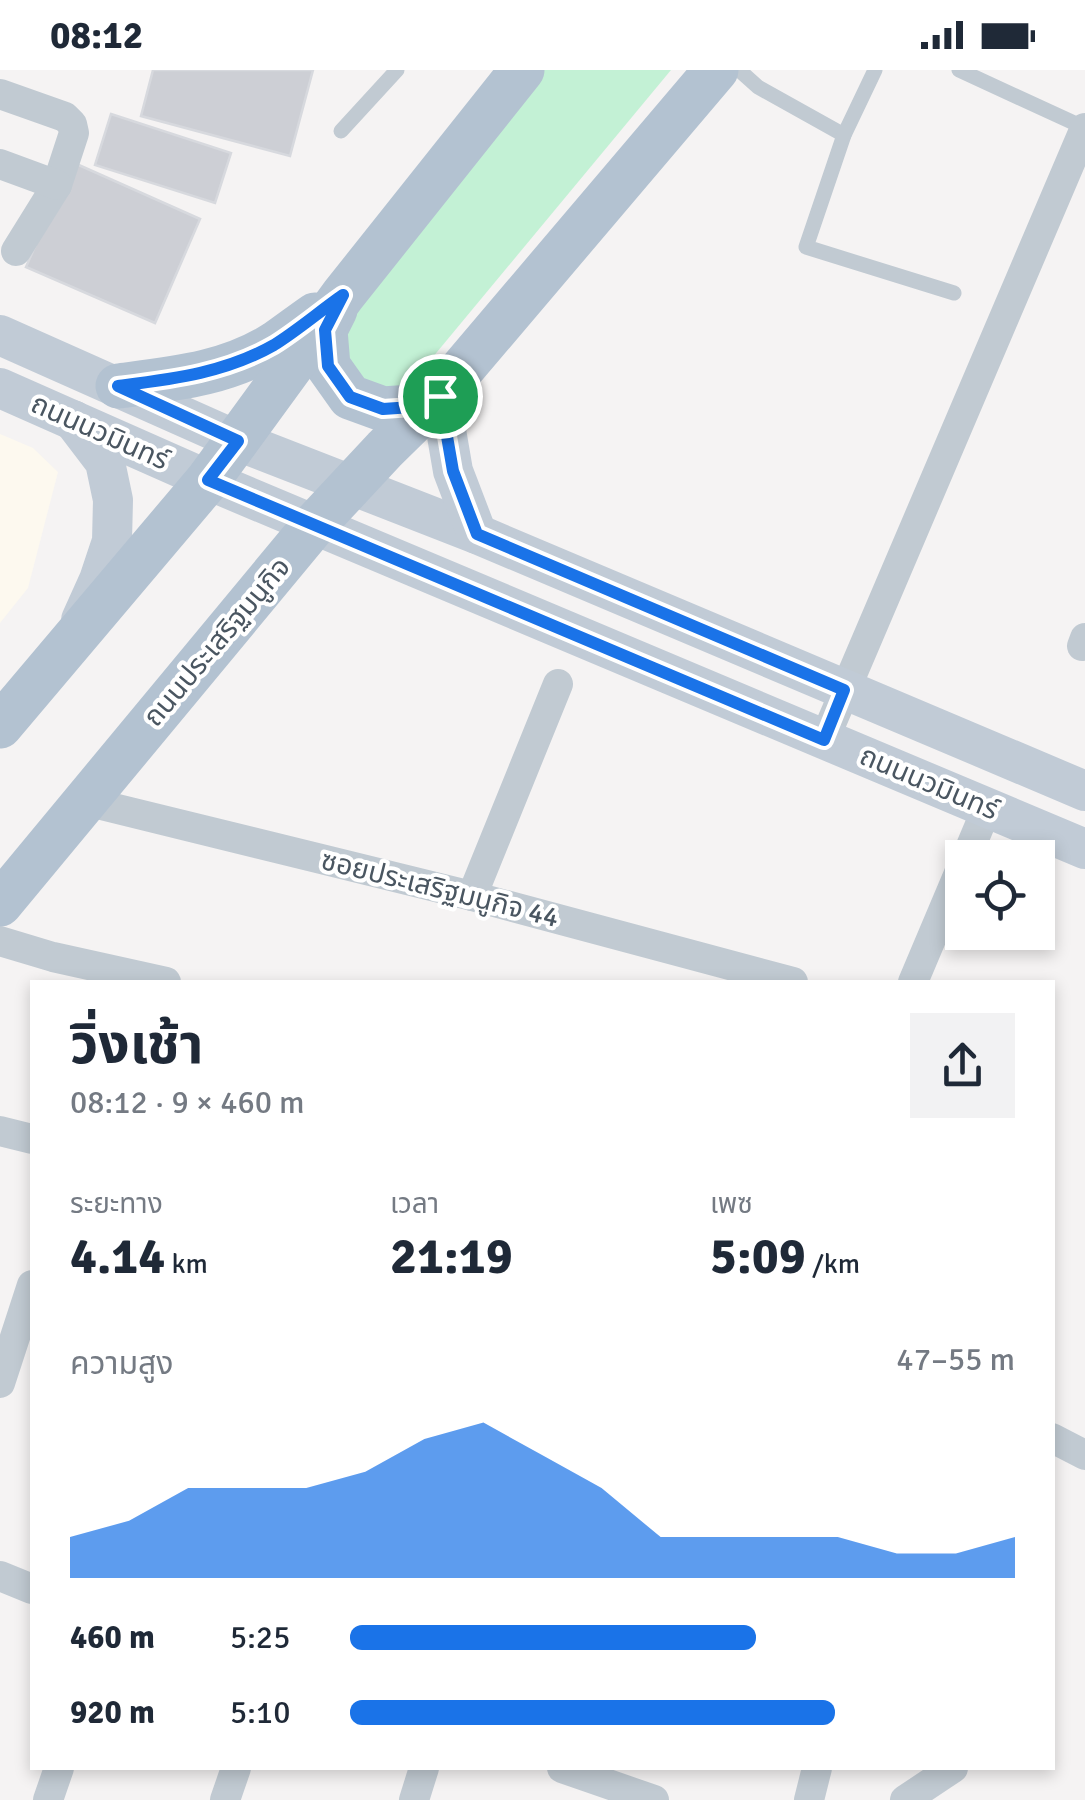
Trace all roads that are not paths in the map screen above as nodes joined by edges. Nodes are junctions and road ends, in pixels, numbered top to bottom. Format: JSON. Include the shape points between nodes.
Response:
{"nodes":[{"id":1,"x":398,"y":70,"type":"edge"},
{"id":2,"x":522,"y":70,"type":"edge"},
{"id":3,"x":716,"y":70,"type":"edge"},
{"id":4,"x":740,"y":70,"type":"edge"},
{"id":5,"x":875,"y":70,"type":"edge"},
{"id":6,"x":964,"y":71,"type":"edge"},
{"id":7,"x":0,"y":94,"type":"edge"},
{"id":8,"x":341,"y":131,"type":"dead end"},
{"id":9,"x":844,"y":134,"type":"junction"},
{"id":10,"x":1082,"y":141,"type":"edge"},
{"id":11,"x":0,"y":164,"type":"edge"},
{"id":12,"x":57,"y":184,"type":"junction"},
{"id":13,"x":16,"y":251,"type":"dead end"},
{"id":14,"x":954,"y":293,"type":"dead end"},
{"id":15,"x":343,"y":295,"type":"junction"},
{"id":16,"x":0,"y":335,"type":"edge"},
{"id":17,"x":118,"y":386,"type":"junction"},
{"id":18,"x":0,"y":388,"type":"edge"},
{"id":19,"x":440,"y":396,"type":"junction"},
{"id":20,"x":72,"y":418,"type":"junction"},
{"id":21,"x":238,"y":441,"type":"junction"},
{"id":22,"x":208,"y":480,"type":"junction"},
{"id":23,"x":352,"y":485,"type":"junction"},
{"id":24,"x":315,"y":524,"type":"junction"},
{"id":25,"x":477,"y":534,"type":"junction"},
{"id":26,"x":74,"y":638,"type":"junction"},
{"id":27,"x":558,"y":684,"type":"dead end"},
{"id":28,"x":844,"y":690,"type":"junction"},
{"id":29,"x":7,"y":711,"type":"edge"},
{"id":30,"x":824,"y":740,"type":"junction"},
{"id":31,"x":1085,"y":790,"type":"edge"},
{"id":32,"x":85,"y":802,"type":"junction"},
{"id":33,"x":987,"y":808,"type":"junction"},
{"id":34,"x":974,"y":840,"type":"edge"},
{"id":35,"x":1085,"y":849,"type":"edge"},
{"id":36,"x":472,"y":896,"type":"junction"},
{"id":37,"x":0,"y":904,"type":"edge"},
{"id":38,"x":945,"y":906,"type":"edge"},
{"id":39,"x":0,"y":941,"type":"edge"},
{"id":40,"x":157,"y":980,"type":"edge"},
{"id":41,"x":787,"y":980,"type":"edge"},
{"id":42,"x":914,"y":980,"type":"edge"},
{"id":43,"x":0,"y":1131,"type":"edge"},
{"id":44,"x":30,"y":1139,"type":"edge"},
{"id":45,"x":30,"y":1291,"type":"edge"},
{"id":46,"x":0,"y":1383,"type":"edge"},
{"id":47,"x":1055,"y":1439,"type":"edge"},
{"id":48,"x":1085,"y":1454,"type":"edge"},
{"id":49,"x":0,"y":1576,"type":"edge"},
{"id":50,"x":30,"y":1588,"type":"edge"},
{"id":51,"x":58,"y":1770,"type":"edge"},
{"id":52,"x":235,"y":1770,"type":"edge"},
{"id":53,"x":423,"y":1770,"type":"edge"},
{"id":54,"x":569,"y":1770,"type":"edge"},
{"id":55,"x":816,"y":1770,"type":"edge"},
{"id":56,"x":950,"y":1770,"type":"edge"},
{"id":57,"x":615,"y":1784,"type":"edge"},
{"id":58,"x":48,"y":1800,"type":"edge"},
{"id":59,"x":225,"y":1800,"type":"edge"},
{"id":60,"x":414,"y":1800,"type":"edge"},
{"id":61,"x":654,"y":1800,"type":"edge"},
{"id":62,"x":809,"y":1800,"type":"edge"},
{"id":63,"x":905,"y":1800,"type":"edge"}],
"edges":[{"from":1,"to":8,"type":"lane"},
{"from":2,"to":15,"type":"main road"},
{"from":3,"to":19,"type":"main road","name":"ถนนประเสริฐมนูกิจ"},
{"from":4,"to":9,"type":"lane","via":[[758,87]]},
{"from":5,"to":9,"type":"lane"},
{"from":6,"to":10,"type":"lane"},
{"from":7,"to":12,"type":"street","via":[[72,124]]},
{"from":9,"to":14,"type":"lane","via":[[806,247]]},
{"from":10,"to":28,"type":"street"},
{"from":11,"to":12,"type":"street"},
{"from":12,"to":13,"type":"street"},
{"from":15,"to":17,"type":"main road","via":[[238,362]]},
{"from":15,"to":19,"type":"main road","via":[[325,330],[328,366],[350,397],[383,409]]},
{"from":15,"to":21,"type":"main road"},
{"from":16,"to":17,"type":"main road","name":"ถนนนวมินทร์"},
{"from":17,"to":21,"type":"main road","name":"ถนนนวมินทร์"},
{"from":18,"to":20,"type":"main road","name":"ถนนนวมินทร์"},
{"from":19,"to":23,"type":"main road","name":"ถนนประเสริฐมนูกิจ"},
{"from":19,"to":25,"type":"main road","via":[[453,471]]},
{"from":20,"to":22,"type":"main road","name":"ถนนนวมินทร์"},
{"from":20,"to":26,"type":"main road","via":[[105,462],[113,500],[112,542]]},
{"from":21,"to":22,"type":"main road"},
{"from":21,"to":23,"type":"main road","name":"ถนนนวมินทร์"},
{"from":22,"to":24,"type":"main road","name":"ถนนนวมินทร์"},
{"from":22,"to":26,"type":"main road"},
{"from":23,"to":24,"type":"main road","name":"ถนนประเสริฐมนูกิจ"},
{"from":23,"to":25,"type":"main road","name":"ถนนนวมินทร์"},
{"from":24,"to":30,"type":"main road","name":"ถนนนวมินทร์"},
{"from":24,"to":32,"type":"main road","name":"ถนนประเสริฐมนูกิจ"},
{"from":25,"to":28,"type":"main road","name":"ถนนนวมินทร์"},
{"from":26,"to":29,"type":"main road"},
{"from":27,"to":36,"type":"street"},
{"from":28,"to":30,"type":"street"},
{"from":28,"to":31,"type":"main road","name":"ถนนนวมินทร์"},
{"from":30,"to":33,"type":"main road","name":"ถนนนวมินทร์"},
{"from":32,"to":36,"type":"street","name":"ซอยประเสริฐมนูกิจ 44"},
{"from":32,"to":37,"type":"main road","name":"ถนนประเสริฐมนูกิจ"},
{"from":33,"to":34,"type":"street"},
{"from":33,"to":35,"type":"main road","name":"ถนนนวมินทร์"},
{"from":36,"to":41,"type":"street","name":"ซอยประเสริฐมนูกิจ 44"},
{"from":38,"to":42,"type":"street"},
{"from":39,"to":40,"type":"street"},
{"from":43,"to":44,"type":"street"},
{"from":45,"to":46,"type":"street"},
{"from":47,"to":48,"type":"street"},
{"from":49,"to":50,"type":"street"},
{"from":51,"to":58,"type":"street"},
{"from":52,"to":59,"type":"street"},
{"from":53,"to":60,"type":"street"},
{"from":54,"to":57,"type":"street"},
{"from":55,"to":62,"type":"street"},
{"from":56,"to":63,"type":"street"},
{"from":57,"to":61,"type":"street"}]}
